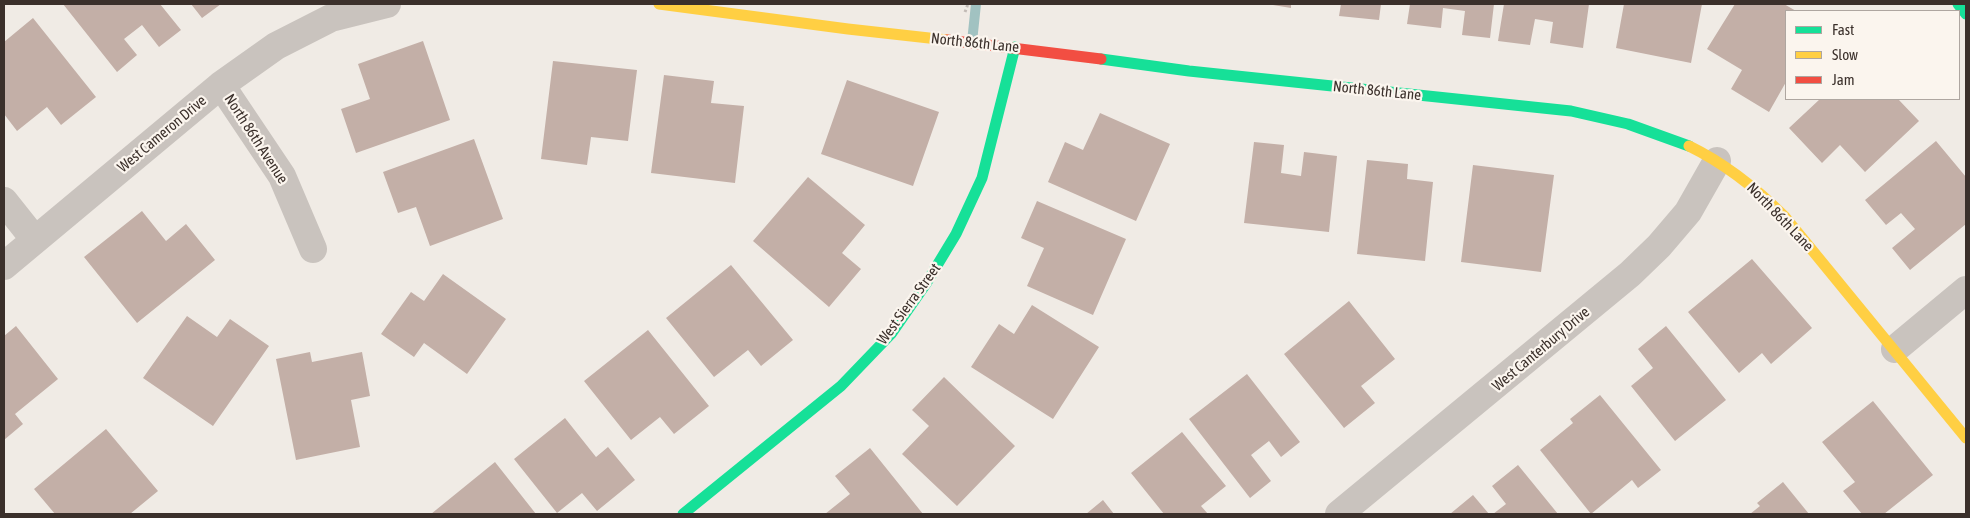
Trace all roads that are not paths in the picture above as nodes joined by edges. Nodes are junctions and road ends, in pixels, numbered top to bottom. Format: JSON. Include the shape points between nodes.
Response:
{"nodes":[{"id":1,"x":387,"y":4,"type":"edge"},
{"id":2,"x":659,"y":4,"type":"edge"},
{"id":3,"x":1958,"y":4,"type":"edge"},
{"id":4,"x":1966,"y":14,"type":"edge"},
{"id":5,"x":1016,"y":47,"type":"junction"},
{"id":6,"x":221,"y":85,"type":"junction"},
{"id":7,"x":1717,"y":161,"type":"junction"},
{"id":8,"x":4,"y":201,"type":"edge"},
{"id":9,"x":35,"y":240,"type":"junction"},
{"id":10,"x":313,"y":249,"type":"dead end"},
{"id":11,"x":4,"y":266,"type":"edge"},
{"id":12,"x":1966,"y":290,"type":"edge"},
{"id":13,"x":1895,"y":349,"type":"junction"},
{"id":14,"x":1966,"y":438,"type":"edge"},
{"id":15,"x":683,"y":514,"type":"edge"},
{"id":16,"x":1340,"y":514,"type":"edge"}],
"edges":[{"from":1,"to":6,"type":"street","name":"West Cameron Drive","via":[[331,18],[276,46]]},
{"from":2,"to":5,"type":"street","name":"North 86th Lane"},
{"from":3,"to":4,"type":"street"},
{"from":5,"to":7,"type":"street","name":"North 86th Lane","via":[[1189,71],[1571,111],[1609,118],[1663,135]]},
{"from":5,"to":15,"type":"street","name":"West Sierra Street","via":[[982,178],[956,234],[891,334],[841,386]]},
{"from":6,"to":9,"type":"street","name":"West Cameron Drive"},
{"from":6,"to":10,"type":"street","name":"North 86th Avenue","via":[[282,176]]},
{"from":7,"to":13,"type":"street","name":"North 86th Lane","via":[[1760,191]]},
{"from":7,"to":16,"type":"street","name":"West Canterbury Drive","via":[[1688,212],[1630,274]]},
{"from":8,"to":9,"type":"street"},
{"from":9,"to":11,"type":"street","name":"West Cameron Drive"},
{"from":12,"to":13,"type":"street"},
{"from":13,"to":14,"type":"street","name":"North 86th Lane"}]}
